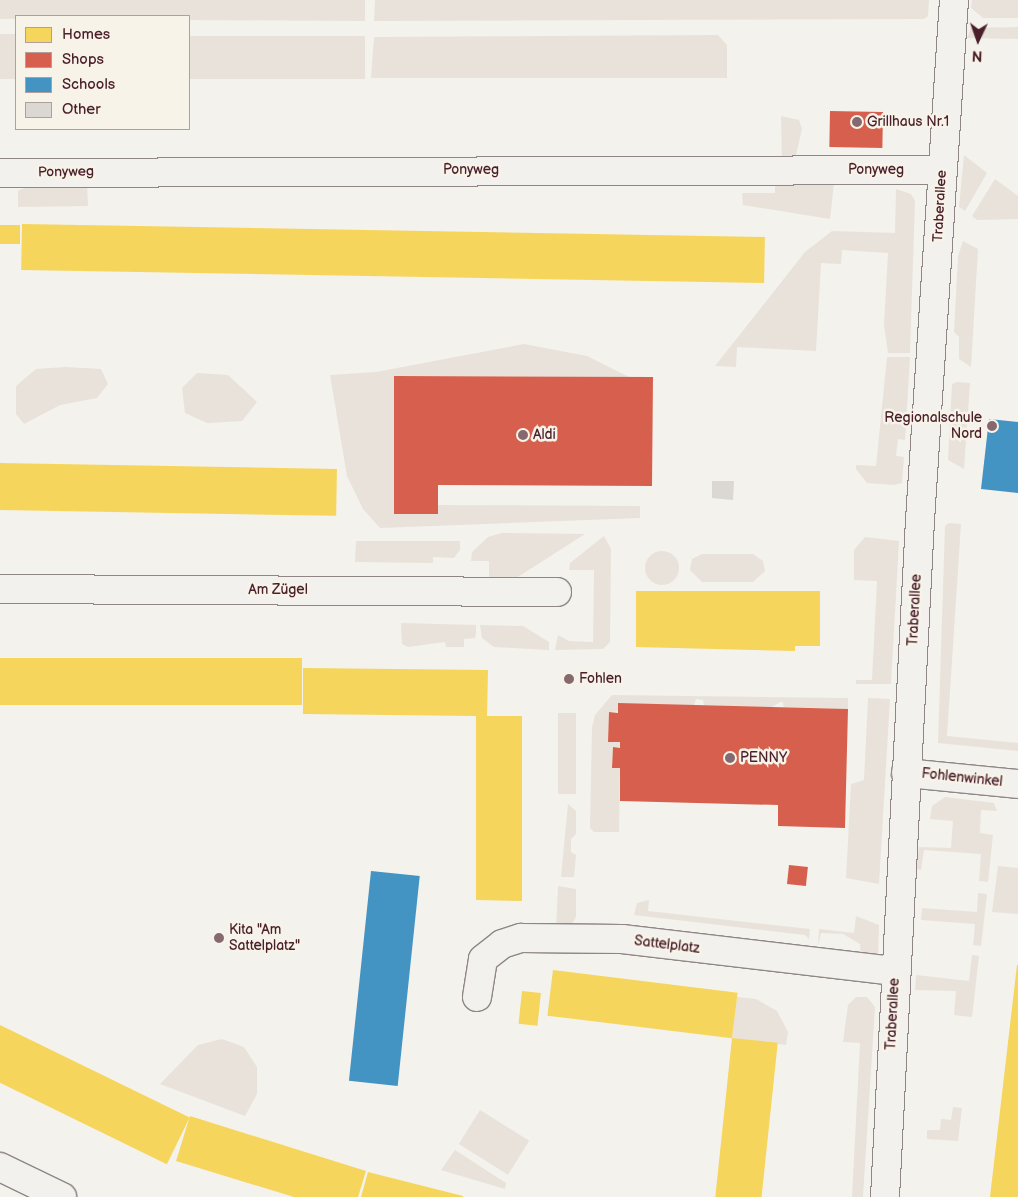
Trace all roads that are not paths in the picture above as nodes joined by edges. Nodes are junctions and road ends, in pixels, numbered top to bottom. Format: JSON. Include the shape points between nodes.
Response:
{"nodes":[{"id":1,"x":953,"y":12,"type":"edge"},
{"id":2,"x":942,"y":170,"type":"junction"},
{"id":3,"x":0,"y":173,"type":"edge"},
{"id":4,"x":0,"y":589,"type":"edge"},
{"id":5,"x":557,"y":592,"type":"dead end"},
{"id":6,"x":906,"y":772,"type":"junction"},
{"id":7,"x":1018,"y":784,"type":"edge"},
{"id":8,"x":895,"y":971,"type":"junction"},
{"id":9,"x":477,"y":997,"type":"dead end"},
{"id":10,"x":0,"y":1168,"type":"edge"},
{"id":11,"x":62,"y":1197,"type":"edge"},
{"id":12,"x":885,"y":1197,"type":"edge"}],
"edges":[{"from":1,"to":2,"type":"street","name":"Traberallee"},
{"from":2,"to":3,"type":"street","name":"Ponyweg"},
{"from":2,"to":6,"type":"street","name":"Traberallee"},
{"from":4,"to":5,"type":"street","name":"Am Zügel"},
{"from":6,"to":7,"type":"street","name":"Fohlenwinkel"},
{"from":6,"to":8,"type":"street","name":"Traberallee"},
{"from":8,"to":9,"type":"street","name":"Sattelplatz","via":[[622,939],[521,938],[502,944],[483,959]]},
{"from":8,"to":12,"type":"street","name":"Traberallee"},
{"from":10,"to":11,"type":"street"}]}
